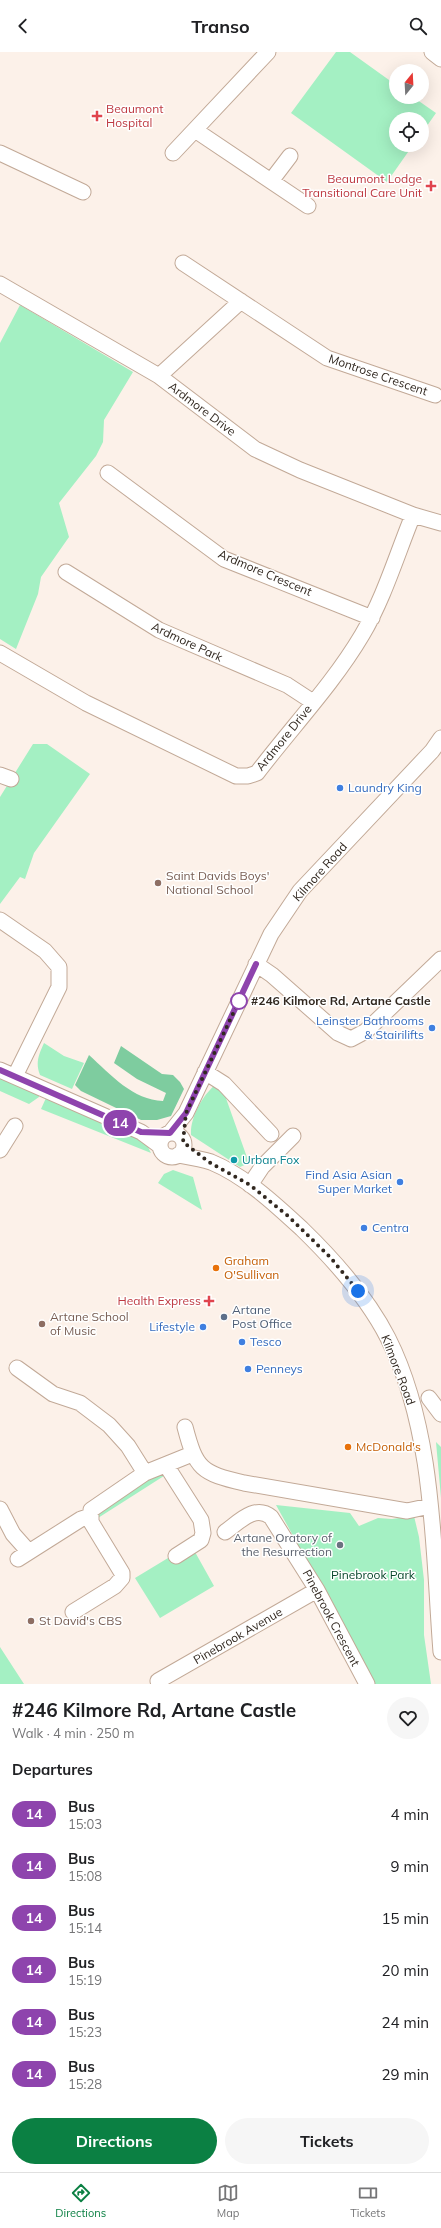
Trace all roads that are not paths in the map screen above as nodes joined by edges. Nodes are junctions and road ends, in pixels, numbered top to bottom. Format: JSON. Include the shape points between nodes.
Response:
{"nodes":[{"id":1,"x":268,"y":52,"type":"edge"},
{"id":2,"x":432,"y":52,"type":"edge"},
{"id":3,"x":441,"y":59,"type":"edge"},
{"id":4,"x":195,"y":130,"type":"junction"},
{"id":5,"x":0,"y":153,"type":"edge"},
{"id":6,"x":173,"y":153,"type":"dead end"},
{"id":7,"x":290,"y":156,"type":"dead end"},
{"id":8,"x":271,"y":182,"type":"junction"},
{"id":9,"x":83,"y":192,"type":"dead end"},
{"id":10,"x":308,"y":206,"type":"dead end"},
{"id":11,"x":183,"y":263,"type":"dead end"},
{"id":12,"x":0,"y":284,"type":"edge"},
{"id":13,"x":241,"y":301,"type":"junction"},
{"id":14,"x":159,"y":376,"type":"junction"},
{"id":15,"x":435,"y":395,"type":"dead end"},
{"id":16,"x":108,"y":473,"type":"dead end"},
{"id":17,"x":412,"y":515,"type":"junction"},
{"id":18,"x":441,"y":523,"type":"edge"},
{"id":19,"x":66,"y":572,"type":"dead end"},
{"id":20,"x":372,"y":618,"type":"junction"},
{"id":21,"x":0,"y":653,"type":"edge"},
{"id":22,"x":313,"y":702,"type":"junction"},
{"id":23,"x":441,"y":738,"type":"edge"},
{"id":24,"x":437,"y":755,"type":"edge"},
{"id":25,"x":0,"y":920,"type":"edge"},
{"id":26,"x":441,"y":959,"type":"edge"},
{"id":27,"x":256,"y":964,"type":"junction"},
{"id":28,"x":0,"y":1070,"type":"edge"},
{"id":29,"x":205,"y":1072,"type":"junction"},
{"id":30,"x":14,"y":1076,"type":"junction"},
{"id":31,"x":15,"y":1126,"type":"dead end"},
{"id":32,"x":271,"y":1134,"type":"dead end"},
{"id":33,"x":293,"y":1136,"type":"dead end"},
{"id":34,"x":174,"y":1142,"type":"junction"},
{"id":35,"x":0,"y":1150,"type":"edge"},
{"id":36,"x":250,"y":1185,"type":"junction"},
{"id":37,"x":17,"y":1368,"type":"dead end"},
{"id":38,"x":429,"y":1398,"type":"dead end"},
{"id":39,"x":441,"y":1414,"type":"edge"},
{"id":40,"x":185,"y":1427,"type":"dead end"},
{"id":41,"x":192,"y":1454,"type":"junction"},
{"id":42,"x":166,"y":1465,"type":"junction"},
{"id":43,"x":145,"y":1473,"type":"junction"},
{"id":44,"x":0,"y":1509,"type":"edge"},
{"id":45,"x":434,"y":1514,"type":"edge"},
{"id":46,"x":90,"y":1516,"type":"junction"},
{"id":47,"x":225,"y":1532,"type":"dead end"},
{"id":48,"x":176,"y":1556,"type":"dead end"},
{"id":49,"x":317,"y":1590,"type":"junction"},
{"id":50,"x":73,"y":1612,"type":"dead end"},
{"id":51,"x":441,"y":1652,"type":"edge"},
{"id":52,"x":158,"y":1681,"type":"dead end"},
{"id":53,"x":367,"y":1684,"type":"edge"}],
"edges":[{"from":1,"to":4,"type":"street"},
{"from":2,"to":3,"type":"street"},
{"from":4,"to":6,"type":"street"},
{"from":4,"to":8,"type":"street"},
{"from":5,"to":9,"type":"street"},
{"from":7,"to":8,"type":"street"},
{"from":8,"to":10,"type":"street"},
{"from":11,"to":13,"type":"street","name":"Montrose Crescent"},
{"from":12,"to":14,"type":"street","name":"Ardmore Drive"},
{"from":13,"to":14,"type":"street"},
{"from":13,"to":15,"type":"street","name":"Montrose Crescent","via":[[327,358]]},
{"from":14,"to":17,"type":"street","name":"Ardmore Drive","via":[[254,449]]},
{"from":16,"to":20,"type":"street","name":"Ardmore Crescent","via":[[224,558]]},
{"from":17,"to":18,"type":"street","name":"Ardmore Drive"},
{"from":17,"to":20,"type":"street","name":"Ardmore Drive"},
{"from":19,"to":22,"type":"street","name":"Ardmore Park","via":[[158,630],[287,685]]},
{"from":20,"to":22,"type":"street","name":"Ardmore Drive","via":[[347,659]]},
{"from":21,"to":22,"type":"street","name":"Ardmore Drive","via":[[86,703],[236,776],[248,776],[257,772]]},
{"from":23,"to":24,"type":"street","name":"Kilmore Road"},
{"from":24,"to":27,"type":"street","name":"Kilmore Road","via":[[300,891],[271,934]]},
{"from":25,"to":30,"type":"street","via":[[45,951],[59,966],[59,987]]},
{"from":26,"to":27,"type":"street","via":[[366,1031],[352,1039],[338,1033]]},
{"from":27,"to":29,"type":"street","name":"Kilmore Road"},
{"from":28,"to":30,"type":"street"},
{"from":29,"to":32,"type":"street","via":[[224,1084]]},
{"from":29,"to":34,"type":"street","name":"Kilmore Road"},
{"from":30,"to":34,"type":"street","via":[[141,1132]]},
{"from":31,"to":35,"type":"street"},
{"from":33,"to":36,"type":"street","via":[[262,1167]]},
{"from":34,"to":36,"type":"street","name":"Kilmore Road"},
{"from":36,"to":45,"type":"street","name":"Kilmore Road","via":[[288,1216],[330,1257],[367,1303],[381,1326],[396,1358],[413,1408]]},
{"from":37,"to":43,"type":"street","via":[[53,1394],[80,1403],[109,1425],[128,1446]]},
{"from":38,"to":39,"type":"street"},
{"from":40,"to":41,"type":"street"},
{"from":41,"to":42,"type":"street"},
{"from":41,"to":45,"type":"street","via":[[206,1470],[217,1476],[244,1483]]},
{"from":42,"to":43,"type":"street"},
{"from":42,"to":48,"type":"street","via":[[203,1527],[201,1540]]},
{"from":43,"to":46,"type":"street","via":[[96,1504],[90,1510]]},
{"from":44,"to":46,"type":"street","via":[[23,1556],[81,1519]]},
{"from":45,"to":51,"type":"street","name":"Kilmore Road"},
{"from":46,"to":50,"type":"street","via":[[122,1572],[122,1578],[116,1586]]},
{"from":47,"to":49,"type":"street","name":"Pinebrook Crescent","via":[[253,1512],[268,1515],[298,1557]]},
{"from":49,"to":52,"type":"street","name":"Pinebrook Avenue"},
{"from":49,"to":53,"type":"street","name":"Pinebrook Crescent"}]}
